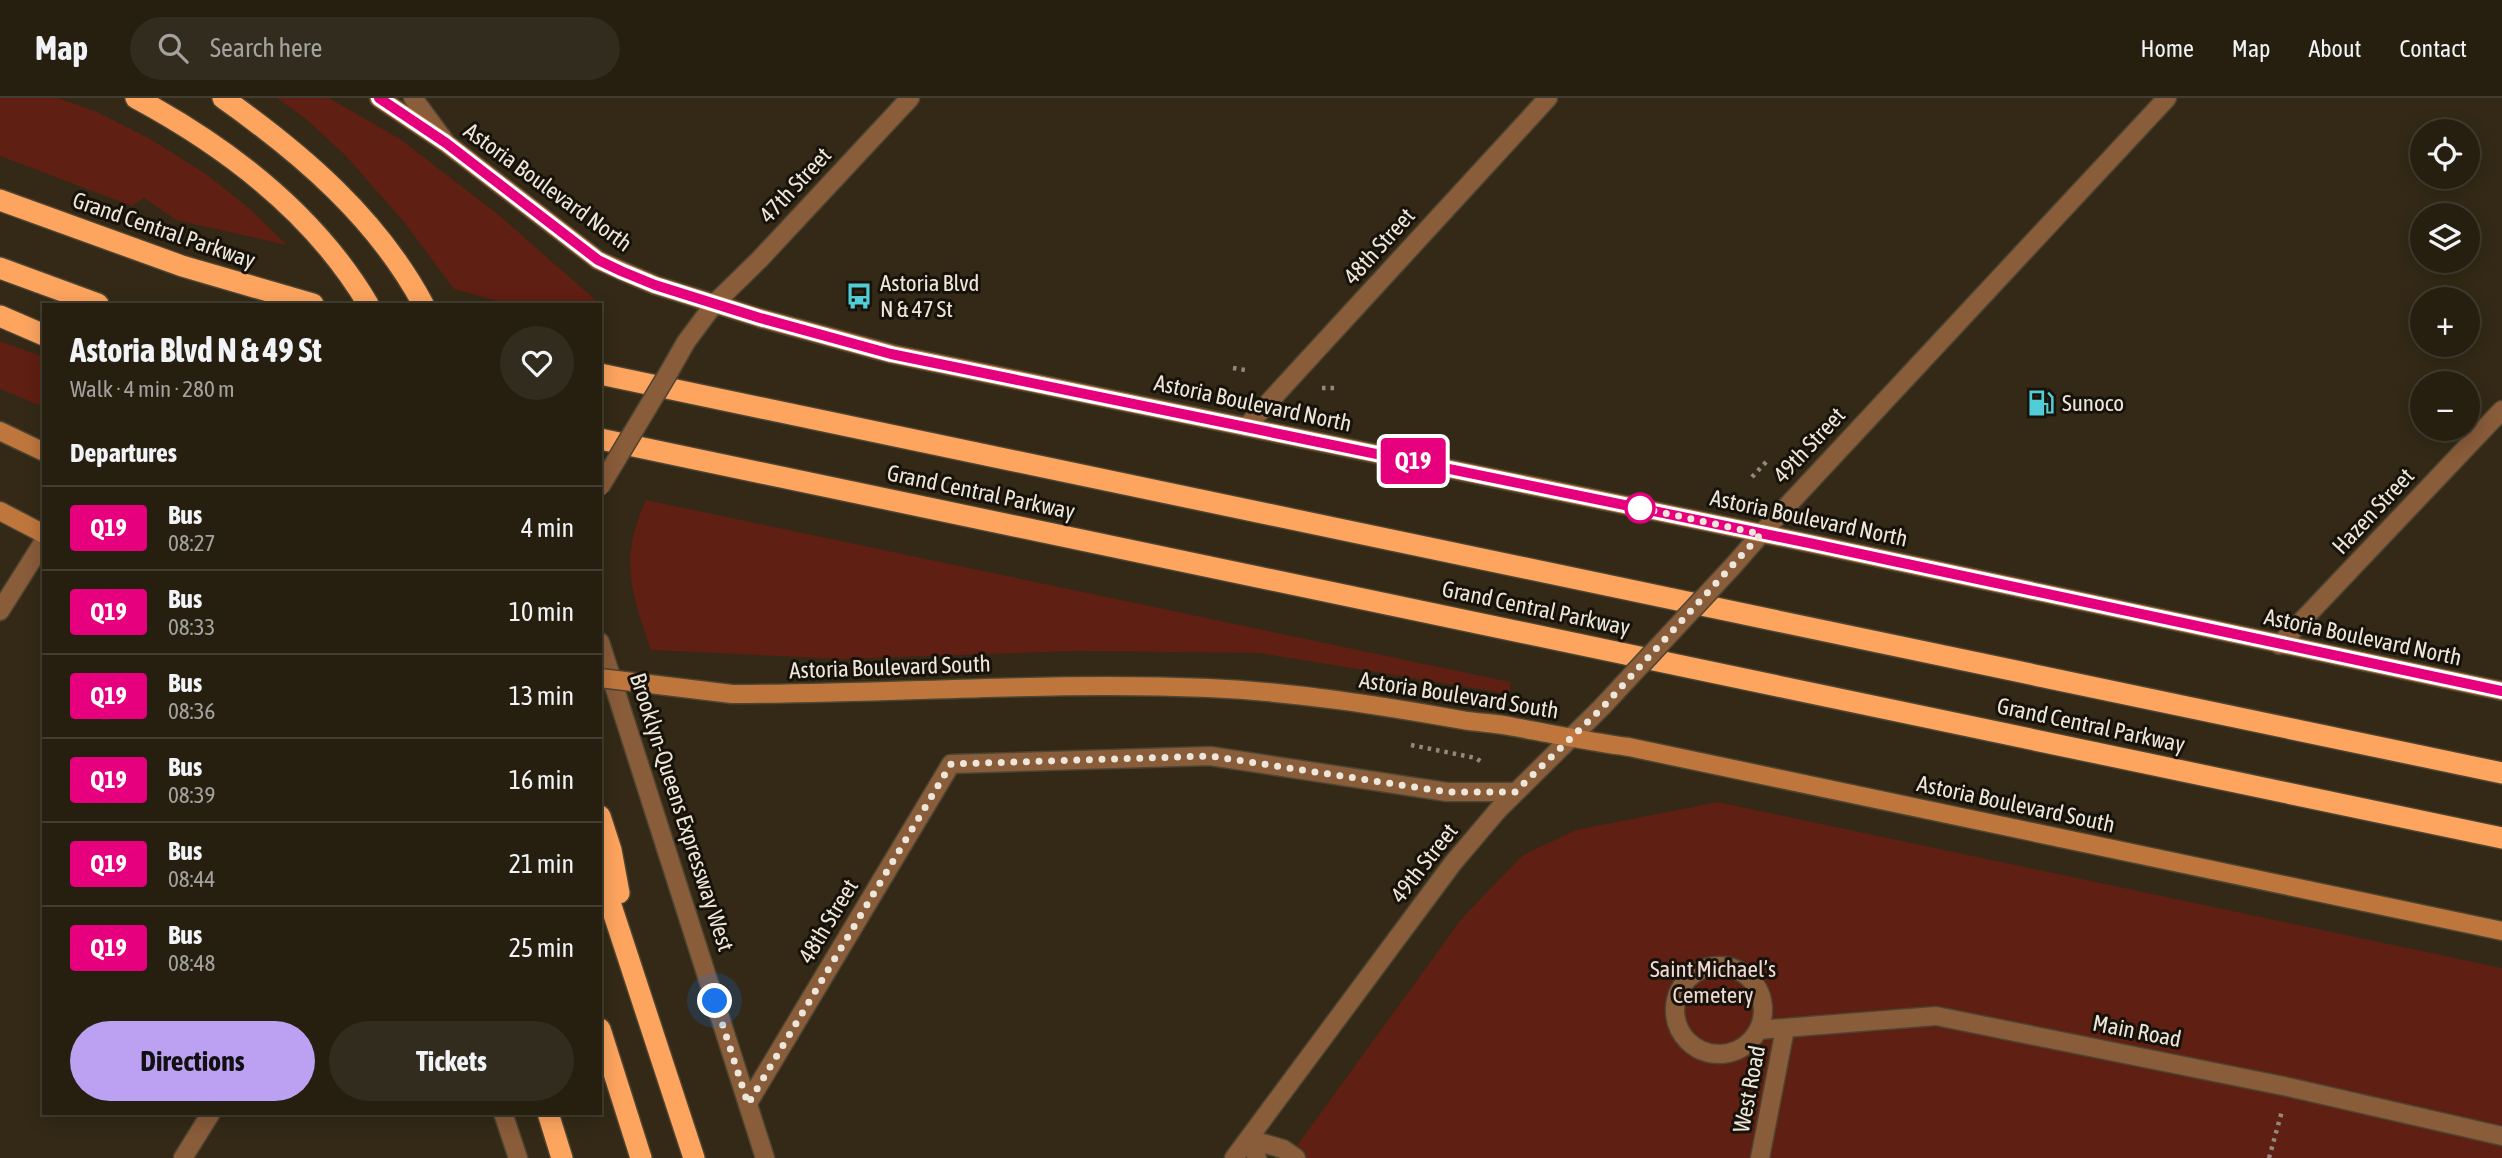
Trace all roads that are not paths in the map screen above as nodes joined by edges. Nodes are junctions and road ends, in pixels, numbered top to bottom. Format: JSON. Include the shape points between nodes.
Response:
{"nodes":[{"id":1,"x":136,"y":98,"type":"edge"},
{"id":2,"x":223,"y":98,"type":"edge"},
{"id":3,"x":379,"y":98,"type":"edge"},
{"id":4,"x":413,"y":98,"type":"edge"},
{"id":5,"x":909,"y":98,"type":"edge"},
{"id":6,"x":1548,"y":98,"type":"edge"},
{"id":7,"x":2167,"y":98,"type":"edge"},
{"id":8,"x":446,"y":143,"type":"junction"},
{"id":9,"x":0,"y":200,"type":"edge"},
{"id":10,"x":0,"y":268,"type":"edge"},
{"id":11,"x":95,"y":303,"type":"edge"},
{"id":12,"x":310,"y":303,"type":"edge"},
{"id":13,"x":367,"y":303,"type":"edge"},
{"id":14,"x":422,"y":303,"type":"edge"},
{"id":15,"x":715,"y":303,"type":"junction"},
{"id":16,"x":0,"y":316,"type":"edge"},
{"id":17,"x":42,"y":334,"type":"edge"},
{"id":18,"x":602,"y":374,"type":"edge"},
{"id":19,"x":2502,"y":410,"type":"edge"},
{"id":20,"x":1246,"y":427,"type":"junction"},
{"id":21,"x":0,"y":431,"type":"edge"},
{"id":22,"x":602,"y":439,"type":"edge"},
{"id":23,"x":42,"y":451,"type":"edge"},
{"id":24,"x":602,"y":485,"type":"edge"},
{"id":25,"x":0,"y":511,"type":"edge"},
{"id":26,"x":42,"y":533,"type":"edge"},
{"id":27,"x":1761,"y":534,"type":"junction"},
{"id":28,"x":42,"y":544,"type":"edge"},
{"id":29,"x":0,"y":611,"type":"edge"},
{"id":30,"x":2279,"y":645,"type":"junction"},
{"id":31,"x":602,"y":648,"type":"edge"},
{"id":32,"x":602,"y":678,"type":"edge"},
{"id":33,"x":2502,"y":691,"type":"edge"},
{"id":34,"x":1569,"y":738,"type":"junction"},
{"id":35,"x":2502,"y":773,"type":"edge"},
{"id":36,"x":1515,"y":792,"type":"junction"},
{"id":37,"x":602,"y":822,"type":"edge"},
{"id":38,"x":2502,"y":838,"type":"edge"},
{"id":39,"x":602,"y":878,"type":"edge"},
{"id":40,"x":2502,"y":931,"type":"edge"},
{"id":41,"x":632,"y":964,"type":"junction"},
{"id":42,"x":1785,"y":1029,"type":"junction"},
{"id":43,"x":1758,"y":1030,"type":"junction"},
{"id":44,"x":602,"y":1035,"type":"edge"},
{"id":45,"x":748,"y":1104,"type":"junction"},
{"id":46,"x":210,"y":1115,"type":"edge"},
{"id":47,"x":504,"y":1115,"type":"edge"},
{"id":48,"x":549,"y":1115,"type":"edge"},
{"id":49,"x":2502,"y":1136,"type":"edge"},
{"id":50,"x":1249,"y":1139,"type":"junction"},
{"id":51,"x":183,"y":1158,"type":"edge"},
{"id":52,"x":518,"y":1158,"type":"edge"},
{"id":53,"x":562,"y":1158,"type":"edge"},
{"id":54,"x":641,"y":1158,"type":"edge"},
{"id":55,"x":694,"y":1158,"type":"edge"},
{"id":56,"x":765,"y":1158,"type":"edge"},
{"id":57,"x":1234,"y":1158,"type":"edge"},
{"id":58,"x":1257,"y":1158,"type":"edge"},
{"id":59,"x":1296,"y":1158,"type":"edge"},
{"id":60,"x":1760,"y":1158,"type":"edge"}],
"edges":[{"from":1,"to":13,"type":"highway","via":[[221,151],[272,190],[320,235]]},
{"from":2,"to":14,"type":"highway","via":[[290,148],[359,213]]},
{"from":3,"to":8,"type":"main road","name":"Astoria Boulevard North"},
{"from":4,"to":8,"type":"street"},
{"from":5,"to":15,"type":"street","name":"47th Street"},
{"from":6,"to":20,"type":"street","name":"48th Street"},
{"from":7,"to":27,"type":"street","name":"49th Street"},
{"from":8,"to":15,"type":"main road","name":"Astoria Boulevard North","via":[[598,260],[655,285]]},
{"from":9,"to":12,"type":"highway","name":"Grand Central Parkway","via":[[182,266]]},
{"from":10,"to":11,"type":"highway"},
{"from":15,"to":20,"type":"main road","name":"Astoria Boulevard North","via":[[891,354]]},
{"from":15,"to":24,"type":"street","bridge":true,"via":[[686,342]]},
{"from":16,"to":17,"type":"highway"},
{"from":18,"to":35,"type":"highway","name":"Grand Central Parkway"},
{"from":19,"to":30,"type":"street","name":"Hazen Street"},
{"from":20,"to":27,"type":"main road","name":"Astoria Boulevard North"},
{"from":21,"to":23,"type":"main road"},
{"from":22,"to":38,"type":"highway","name":"Grand Central Parkway"},
{"from":25,"to":26,"type":"main road"},
{"from":27,"to":30,"type":"main road","name":"Astoria Boulevard North"},
{"from":27,"to":34,"type":"street","name":"49th Street","bridge":true},
{"from":28,"to":29,"type":"street"},
{"from":30,"to":33,"type":"main road","name":"Astoria Boulevard North"},
{"from":31,"to":45,"type":"street","name":"Brooklyn-Queens Expressway West"},
{"from":32,"to":34,"type":"main road","name":"Astoria Boulevard South","bridge":true,"via":[[732,695],[1077,686],[1212,688],[1402,709]]},
{"from":34,"to":36,"type":"street","name":"49th Street"},
{"from":34,"to":40,"type":"main road","name":"Astoria Boulevard South"},
{"from":36,"to":45,"type":"street","name":"48th Street","via":[[1447,792],[1210,756],[951,764]]},
{"from":36,"to":50,"type":"street","name":"49th Street","via":[[1453,863]]},
{"from":37,"to":41,"type":"highway"},
{"from":39,"to":41,"type":"highway"},
{"from":41,"to":55,"type":"highway"},
{"from":42,"to":43,"type":"street","name":"Main Road"},
{"from":42,"to":49,"type":"street","name":"Main Road","via":[[1936,1016],[2288,1087]]},
{"from":42,"to":60,"type":"street","name":"West Road"},
{"from":43,"to":43,"type":"street","via":[[1739,1049],[1709,1053],[1684,1036],[1675,1008],[1678,993],[1699,970],[1712,966],[1739,970],[1758,990],[1762,1003]]},
{"from":44,"to":54,"type":"highway"},
{"from":45,"to":56,"type":"street","name":"Brooklyn-Queens Expressway West"},
{"from":46,"to":51,"type":"street"},
{"from":47,"to":52,"type":"street"},
{"from":48,"to":53,"type":"highway"},
{"from":50,"to":57,"type":"street","name":"49th Street"},
{"from":50,"to":58,"type":"street"},
{"from":50,"to":59,"type":"street"}]}
